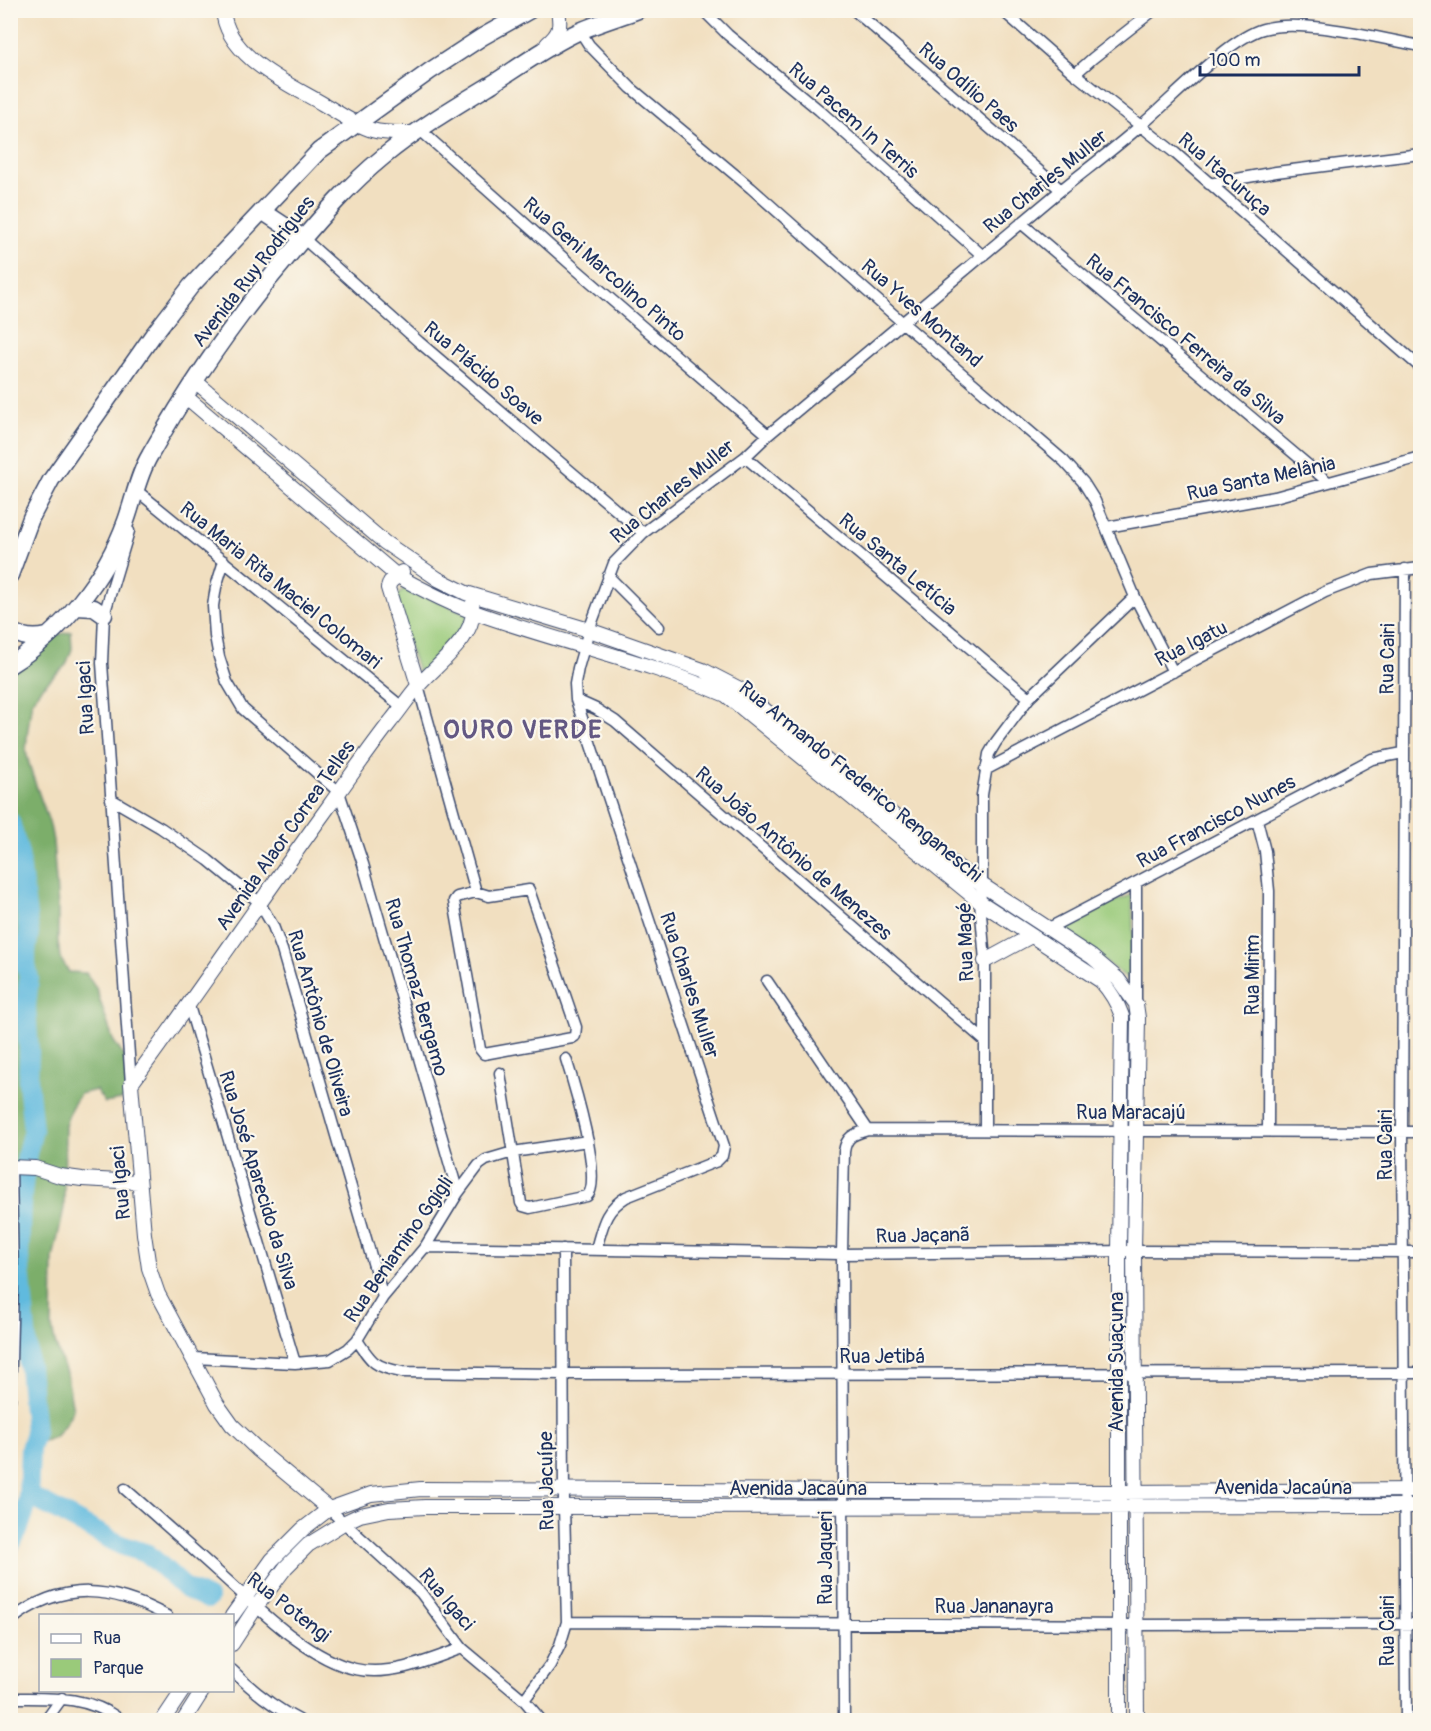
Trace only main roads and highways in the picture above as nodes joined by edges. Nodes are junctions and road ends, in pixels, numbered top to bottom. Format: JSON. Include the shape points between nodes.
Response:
{"nodes":[{"id":1,"x":530,"y":10,"type":"edge"},
{"id":2,"x":558,"y":10,"type":"edge"},
{"id":3,"x":638,"y":10,"type":"edge"},
{"id":4,"x":226,"y":13,"type":"edge"},
{"id":5,"x":527,"y":61,"type":"junction"},
{"id":6,"x":356,"y":123,"type":"junction"},
{"id":7,"x":416,"y":131,"type":"junction"},
{"id":8,"x":262,"y":211,"type":"junction"},
{"id":9,"x":303,"y":238,"type":"junction"},
{"id":10,"x":195,"y":381,"type":"junction"},
{"id":11,"x":185,"y":396,"type":"junction"},
{"id":12,"x":347,"y":512,"type":"junction"},
{"id":13,"x":333,"y":523,"type":"junction"},
{"id":14,"x":414,"y":564,"type":"junction"},
{"id":15,"x":10,"y":575,"type":"edge"},
{"id":16,"x":396,"y":575,"type":"junction"},
{"id":17,"x":466,"y":593,"type":"junction"},
{"id":18,"x":77,"y":607,"type":"junction"},
{"id":19,"x":474,"y":612,"type":"junction"},
{"id":20,"x":104,"y":615,"type":"road end"},
{"id":21,"x":10,"y":631,"type":"edge"},
{"id":22,"x":48,"y":636,"type":"junction"},
{"id":23,"x":10,"y":665,"type":"edge"},
{"id":24,"x":418,"y":686,"type":"junction"},
{"id":25,"x":1031,"y":936,"type":"junction"},
{"id":26,"x":985,"y":961,"type":"road end"},
{"id":27,"x":1136,"y":1004,"type":"joint"},
{"id":28,"x":1122,"y":1016,"type":"joint"},
{"id":29,"x":131,"y":1084,"type":"joint"},
{"id":30,"x":12,"y":1167,"type":"edge"},
{"id":31,"x":138,"y":1182,"type":"junction"},
{"id":32,"x":1420,"y":1490,"type":"edge"},
{"id":33,"x":1135,"y":1491,"type":"junction"},
{"id":34,"x":1120,"y":1492,"type":"junction"},
{"id":35,"x":1420,"y":1506,"type":"edge"},
{"id":36,"x":1120,"y":1508,"type":"junction"},
{"id":37,"x":1135,"y":1508,"type":"junction"},
{"id":38,"x":329,"y":1509,"type":"junction"},
{"id":39,"x":233,"y":1614,"type":"edge"},
{"id":40,"x":234,"y":1641,"type":"edge"},
{"id":41,"x":182,"y":1692,"type":"edge"},
{"id":42,"x":202,"y":1692,"type":"edge"},
{"id":43,"x":163,"y":1720,"type":"edge"},
{"id":44,"x":184,"y":1720,"type":"edge"},
{"id":45,"x":1119,"y":1720,"type":"edge"},
{"id":46,"x":1137,"y":1720,"type":"edge"}],
"edges":[{"from":1,"to":6,"type":"main road","name":"Avenida Ruy Rodrigues","via":[[439,65]]},
{"from":2,"to":5,"type":"main road","via":[[560,32]]},
{"from":3,"to":5,"type":"main road","name":"Avenida Ruy Rodrigues","via":[[580,31]]},
{"from":4,"to":6,"type":"main road","via":[[231,34],[258,66]]},
{"from":5,"to":7,"type":"main road","name":"Avenida Ruy Rodrigues"},
{"from":6,"to":7,"type":"main road","via":[[373,130]]},
{"from":6,"to":8,"type":"main road","name":"Avenida Ruy Rodrigues","via":[[320,151]]},
{"from":7,"to":9,"type":"main road","name":"Avenida Ruy Rodrigues","via":[[333,204]]},
{"from":8,"to":9,"type":"main road"},
{"from":8,"to":15,"type":"main road","name":"Avenida Ruy Rodrigues","via":[[191,286],[51,480],[31,518]]},
{"from":9,"to":10,"type":"main road","name":"Avenida Ruy Rodrigues","via":[[267,280]]},
{"from":10,"to":11,"type":"main road","name":"Avenida Ruy Rodrigues"},
{"from":10,"to":12,"type":"main road","name":"Rua Armando Frederico Renganeschi"},
{"from":11,"to":13,"type":"main road","name":"Rua Armando Frederico Renganeschi"},
{"from":11,"to":18,"type":"main road","name":"Avenida Ruy Rodrigues","via":[[148,457],[112,553]]},
{"from":12,"to":13,"type":"main road"},
{"from":12,"to":14,"type":"main road","name":"Rua Armando Frederico Renganeschi"},
{"from":13,"to":16,"type":"main road","name":"Rua Armando Frederico Renganeschi"},
{"from":14,"to":16,"type":"main road"},
{"from":14,"to":17,"type":"main road","name":"Rua Armando Frederico Renganeschi"},
{"from":16,"to":19,"type":"main road","name":"Rua Armando Frederico Renganeschi"},
{"from":16,"to":24,"type":"main road","via":[[389,586],[390,596]]},
{"from":17,"to":19,"type":"main road"},
{"from":17,"to":27,"type":"main road","name":"Rua Armando Frederico Renganeschi","via":[[589,630],[703,670],[738,688],[948,860],[1092,957],[1118,979]]},
{"from":18,"to":20,"type":"main road","via":[[94,608]]},
{"from":18,"to":22,"type":"main road","name":"Avenida Ruy Rodrigues"},
{"from":19,"to":24,"type":"main road","name":"Avenida Alaor Correa Telles","via":[[456,647]]},
{"from":19,"to":25,"type":"main road","name":"Rua Armando Frederico Renganeschi","via":[[726,695],[980,902]]},
{"from":21,"to":22,"type":"main road","via":[[29,638]]},
{"from":22,"to":23,"type":"main road","name":"Avenida Ruy Rodrigues"},
{"from":24,"to":29,"type":"main road","name":"Avenida Alaor Correa Telles"},
{"from":25,"to":26,"type":"main road"},
{"from":25,"to":28,"type":"main road","name":"Rua Armando Frederico Renganeschi","via":[[1101,981]]},
{"from":27,"to":33,"type":"main road","name":"Avenida Suaçuna"},
{"from":28,"to":34,"type":"main road","name":"Avenida Suaçuna"},
{"from":29,"to":31,"type":"main road","name":"Rua Igaci"},
{"from":30,"to":31,"type":"main road","via":[[35,1168],[60,1176]]},
{"from":31,"to":38,"type":"main road","name":"Rua Igaci","via":[[149,1268],[158,1294],[217,1404],[257,1449]]},
{"from":32,"to":33,"type":"main road","name":"Avenida Jacaúna"},
{"from":33,"to":34,"type":"main road","name":"Avenida Jacaúna"},
{"from":33,"to":37,"type":"main road","name":"Avenida Suaçuna"},
{"from":34,"to":36,"type":"main road","name":"Avenida Suaçuna"},
{"from":34,"to":38,"type":"main road","name":"Avenida Jacaúna","via":[[421,1489],[371,1494]]},
{"from":35,"to":37,"type":"main road","name":"Avenida Jacaúna"},
{"from":36,"to":37,"type":"main road","name":"Avenida Jacaúna"},
{"from":36,"to":40,"type":"main road","name":"Avenida Jacaúna","via":[[389,1509],[360,1515],[308,1545],[286,1567]]},
{"from":36,"to":45,"type":"main road","name":"Avenida Suaçuna"},
{"from":37,"to":46,"type":"main road","name":"Avenida Suaçuna"},
{"from":38,"to":39,"type":"main road","name":"Avenida Jacaúna","via":[[272,1560]]},
{"from":41,"to":43,"type":"main road"},
{"from":42,"to":44,"type":"main road"}]}
